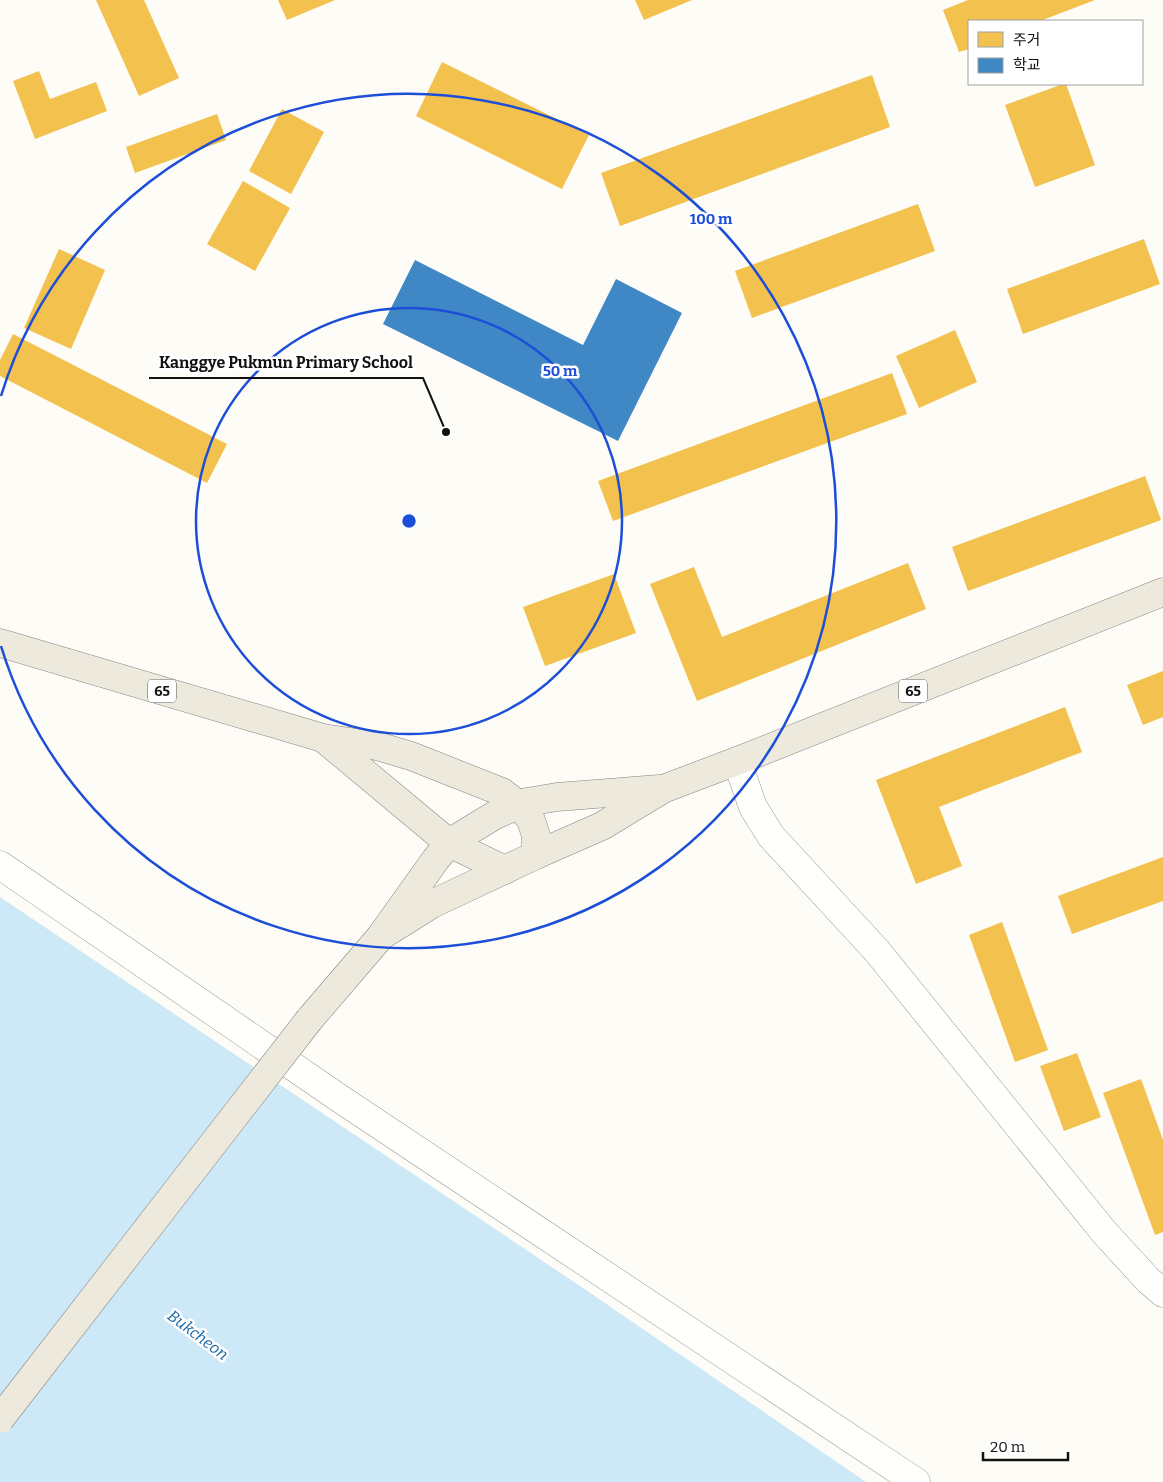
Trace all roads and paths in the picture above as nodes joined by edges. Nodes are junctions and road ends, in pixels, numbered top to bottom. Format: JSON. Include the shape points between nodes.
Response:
{"nodes":[{"id":1,"x":1163,"y":592,"type":"edge"},
{"id":2,"x":0,"y":643,"type":"edge"},
{"id":3,"x":323,"y":738,"type":"junction"},
{"id":4,"x":738,"y":761,"type":"junction"},
{"id":5,"x":663,"y":789,"type":"junction"},
{"id":6,"x":519,"y":805,"type":"junction"},
{"id":7,"x":449,"y":843,"type":"junction"},
{"id":8,"x":536,"y":855,"type":"junction"},
{"id":9,"x":0,"y":865,"type":"edge"},
{"id":10,"x":505,"y":870,"type":"junction"},
{"id":11,"x":381,"y":936,"type":"junction"},
{"id":12,"x":1163,"y":1293,"type":"edge"},
{"id":13,"x":0,"y":1419,"type":"edge"},
{"id":14,"x":916,"y":1482,"type":"edge"}],
"edges":[{"from":1,"to":4,"type":"main road","number":"65"},
{"from":2,"to":3,"type":"main road","number":"65"},
{"from":3,"to":6,"type":"main road","via":[[377,746],[411,756],[502,792]]},
{"from":3,"to":7,"type":"main road"},
{"from":4,"to":5,"type":"main road","number":"65"},
{"from":4,"to":12,"type":"street","via":[[752,807],[771,836],[877,950],[1104,1232]]},
{"from":5,"to":6,"type":"main road","via":[[557,797]]},
{"from":5,"to":8,"type":"main road","via":[[602,826]]},
{"from":6,"to":7,"type":"main road","via":[[495,814]]},
{"from":6,"to":8,"type":"main road","via":[[531,820],[536,836]]},
{"from":7,"to":10,"type":"main road"},
{"from":7,"to":11,"type":"main road"},
{"from":8,"to":10,"type":"main road"},
{"from":9,"to":14,"type":"street","via":[[348,1103]]},
{"from":10,"to":11,"type":"main road","via":[[432,904]]},
{"from":11,"to":13,"type":"main road","bridge":true,"via":[[309,1020]]}]}
